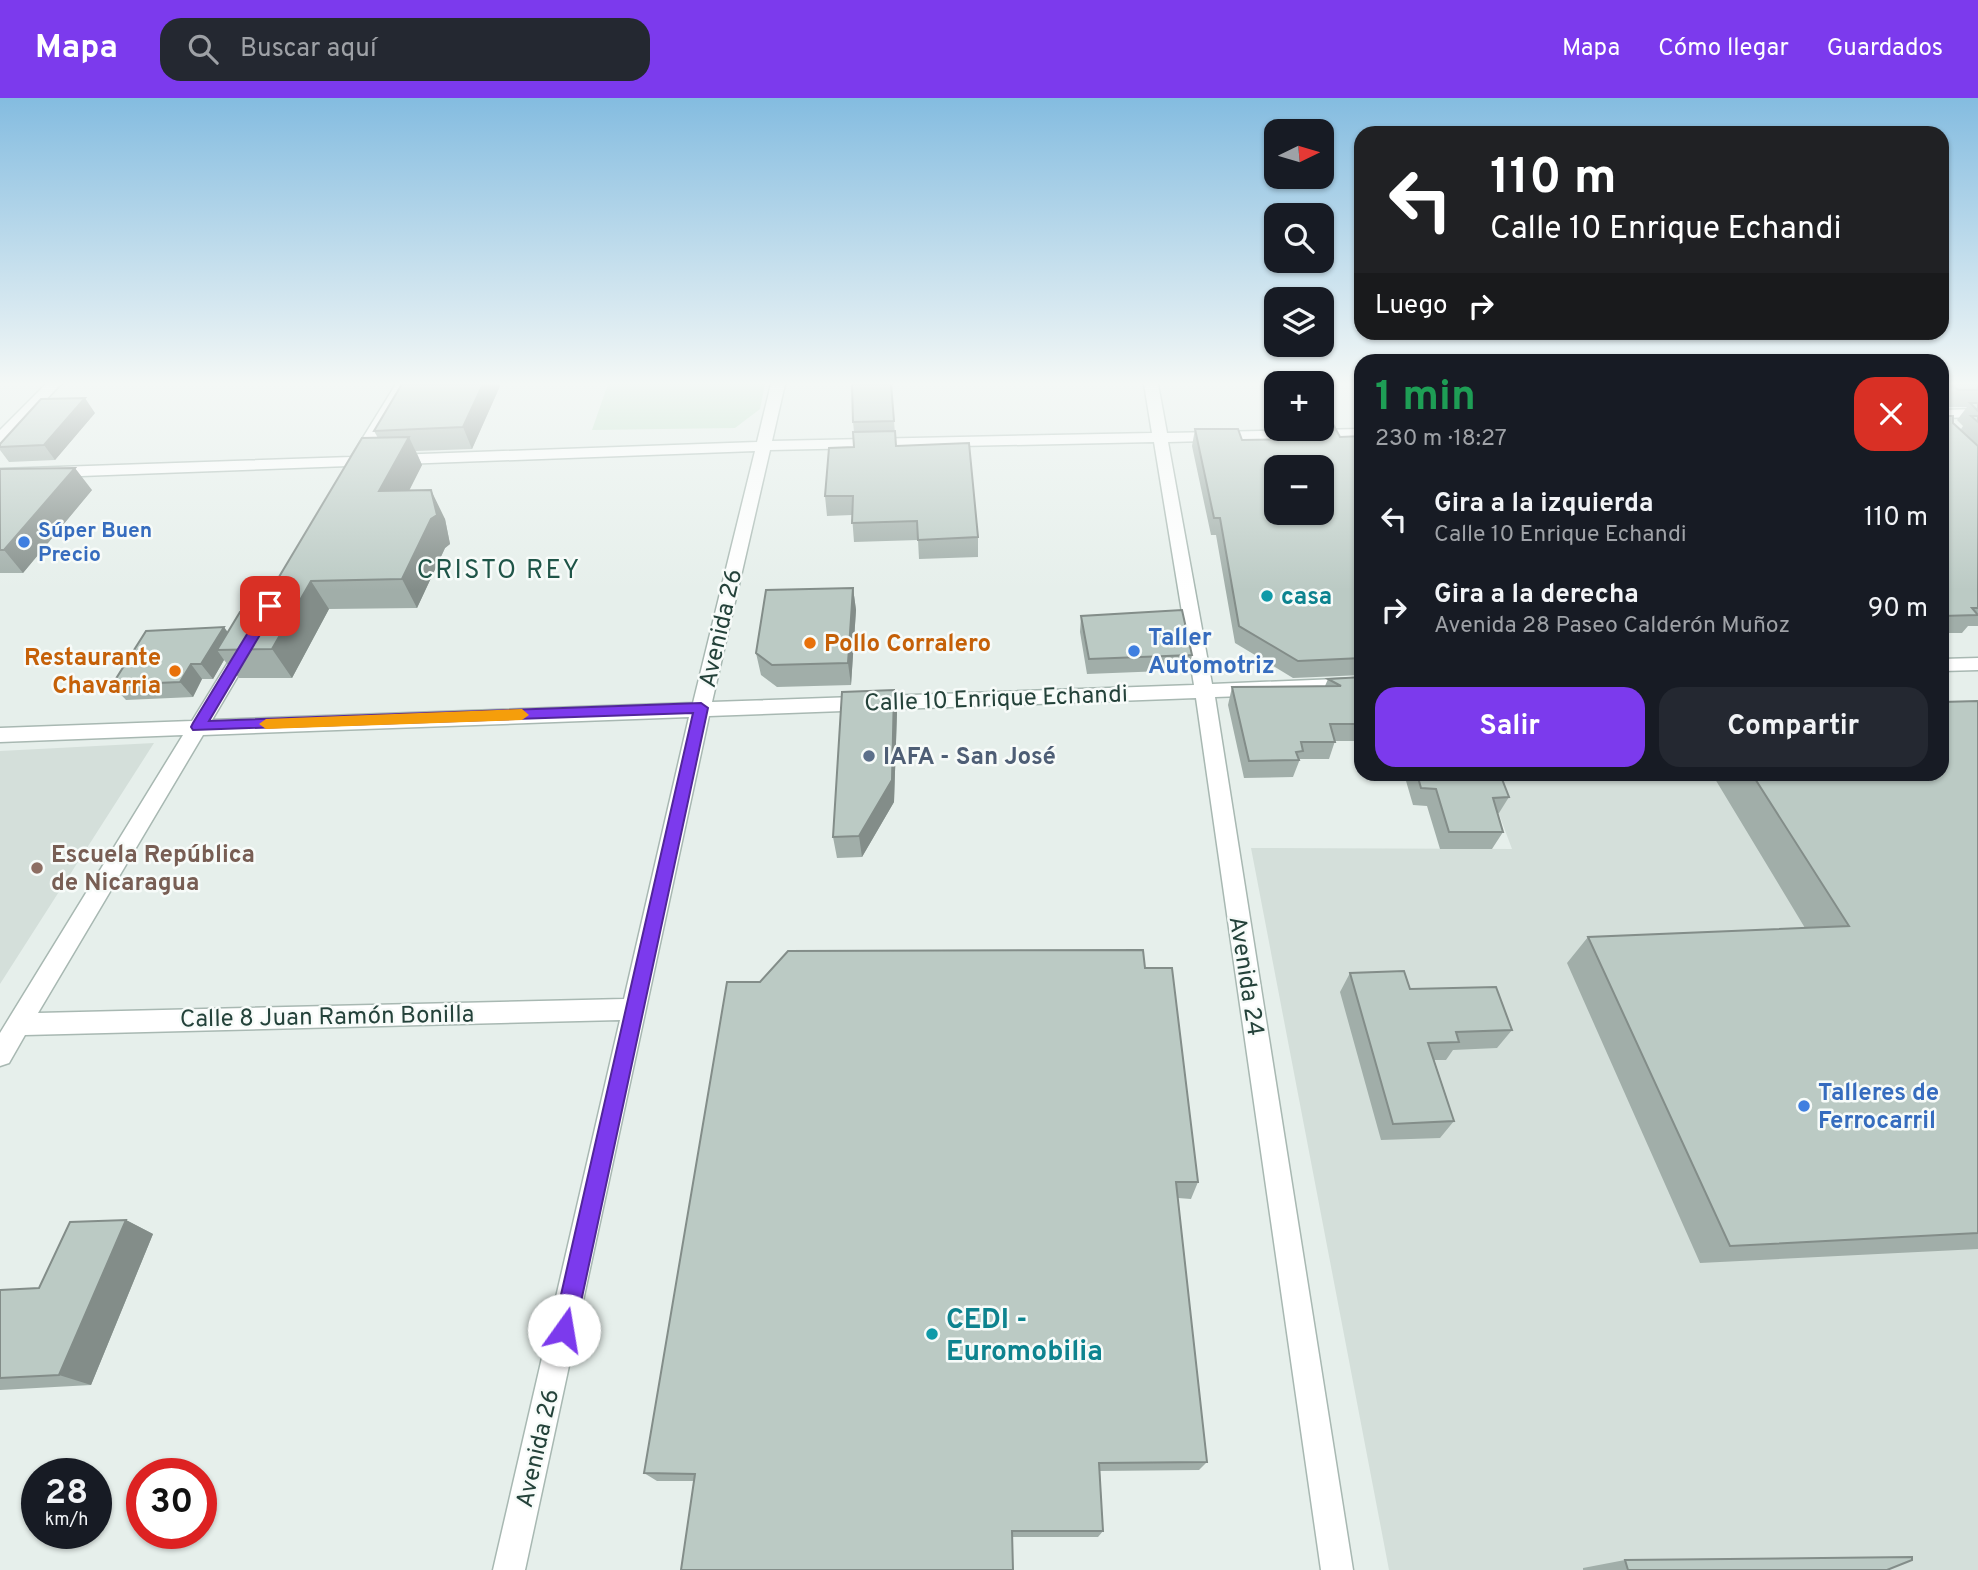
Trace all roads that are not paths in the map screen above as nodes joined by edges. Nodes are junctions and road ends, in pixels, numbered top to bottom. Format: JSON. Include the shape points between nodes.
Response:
{"nodes":[{"id":1,"x":361,"y":453,"type":"edge"},
{"id":2,"x":593,"y":453,"type":"edge"},
{"id":3,"x":761,"y":453,"type":"edge"},
{"id":4,"x":1164,"y":453,"type":"edge"},
{"id":5,"x":356,"y":462,"type":"junction"},
{"id":6,"x":0,"y":474,"type":"edge"},
{"id":7,"x":342,"y":486,"type":"edge"},
{"id":8,"x":256,"y":631,"type":"edge"},
{"id":9,"x":1978,"y":664,"type":"edge"},
{"id":10,"x":1949,"y":665,"type":"edge"},
{"id":11,"x":1354,"y":685,"type":"edge"},
{"id":12,"x":1204,"y":690,"type":"junction"},
{"id":13,"x":701,"y":708,"type":"junction"},
{"id":14,"x":199,"y":727,"type":"junction"},
{"id":15,"x":0,"y":735,"type":"edge"},
{"id":16,"x":636,"y":1009,"type":"junction"},
{"id":17,"x":18,"y":1024,"type":"junction"},
{"id":18,"x":0,"y":1055,"type":"edge"},
{"id":19,"x":509,"y":1570,"type":"edge"},
{"id":20,"x":1337,"y":1570,"type":"edge"}],
"edges":[{"from":1,"to":5,"type":"street"},
{"from":2,"to":5,"type":"street"},
{"from":3,"to":13,"type":"street","name":"Avenida 26"},
{"from":4,"to":12,"type":"street","name":"Avenida 24"},
{"from":5,"to":6,"type":"street"},
{"from":5,"to":7,"type":"street"},
{"from":8,"to":14,"type":"street"},
{"from":9,"to":10,"type":"street"},
{"from":11,"to":12,"type":"street","name":"Calle 10 Enrique Echandi"},
{"from":12,"to":13,"type":"street","name":"Calle 10 Enrique Echandi"},
{"from":12,"to":20,"type":"street","name":"Avenida 24"},
{"from":13,"to":14,"type":"street","name":"Calle 10 Enrique Echandi"},
{"from":13,"to":16,"type":"street","name":"Avenida 26"},
{"from":14,"to":15,"type":"street","name":"Calle 10 Enrique Echandi"},
{"from":14,"to":17,"type":"street"},
{"from":16,"to":17,"type":"street","name":"Calle 8 Juan Ramón Bonilla"},
{"from":16,"to":19,"type":"street","name":"Avenida 26"},
{"from":17,"to":18,"type":"street"}]}
